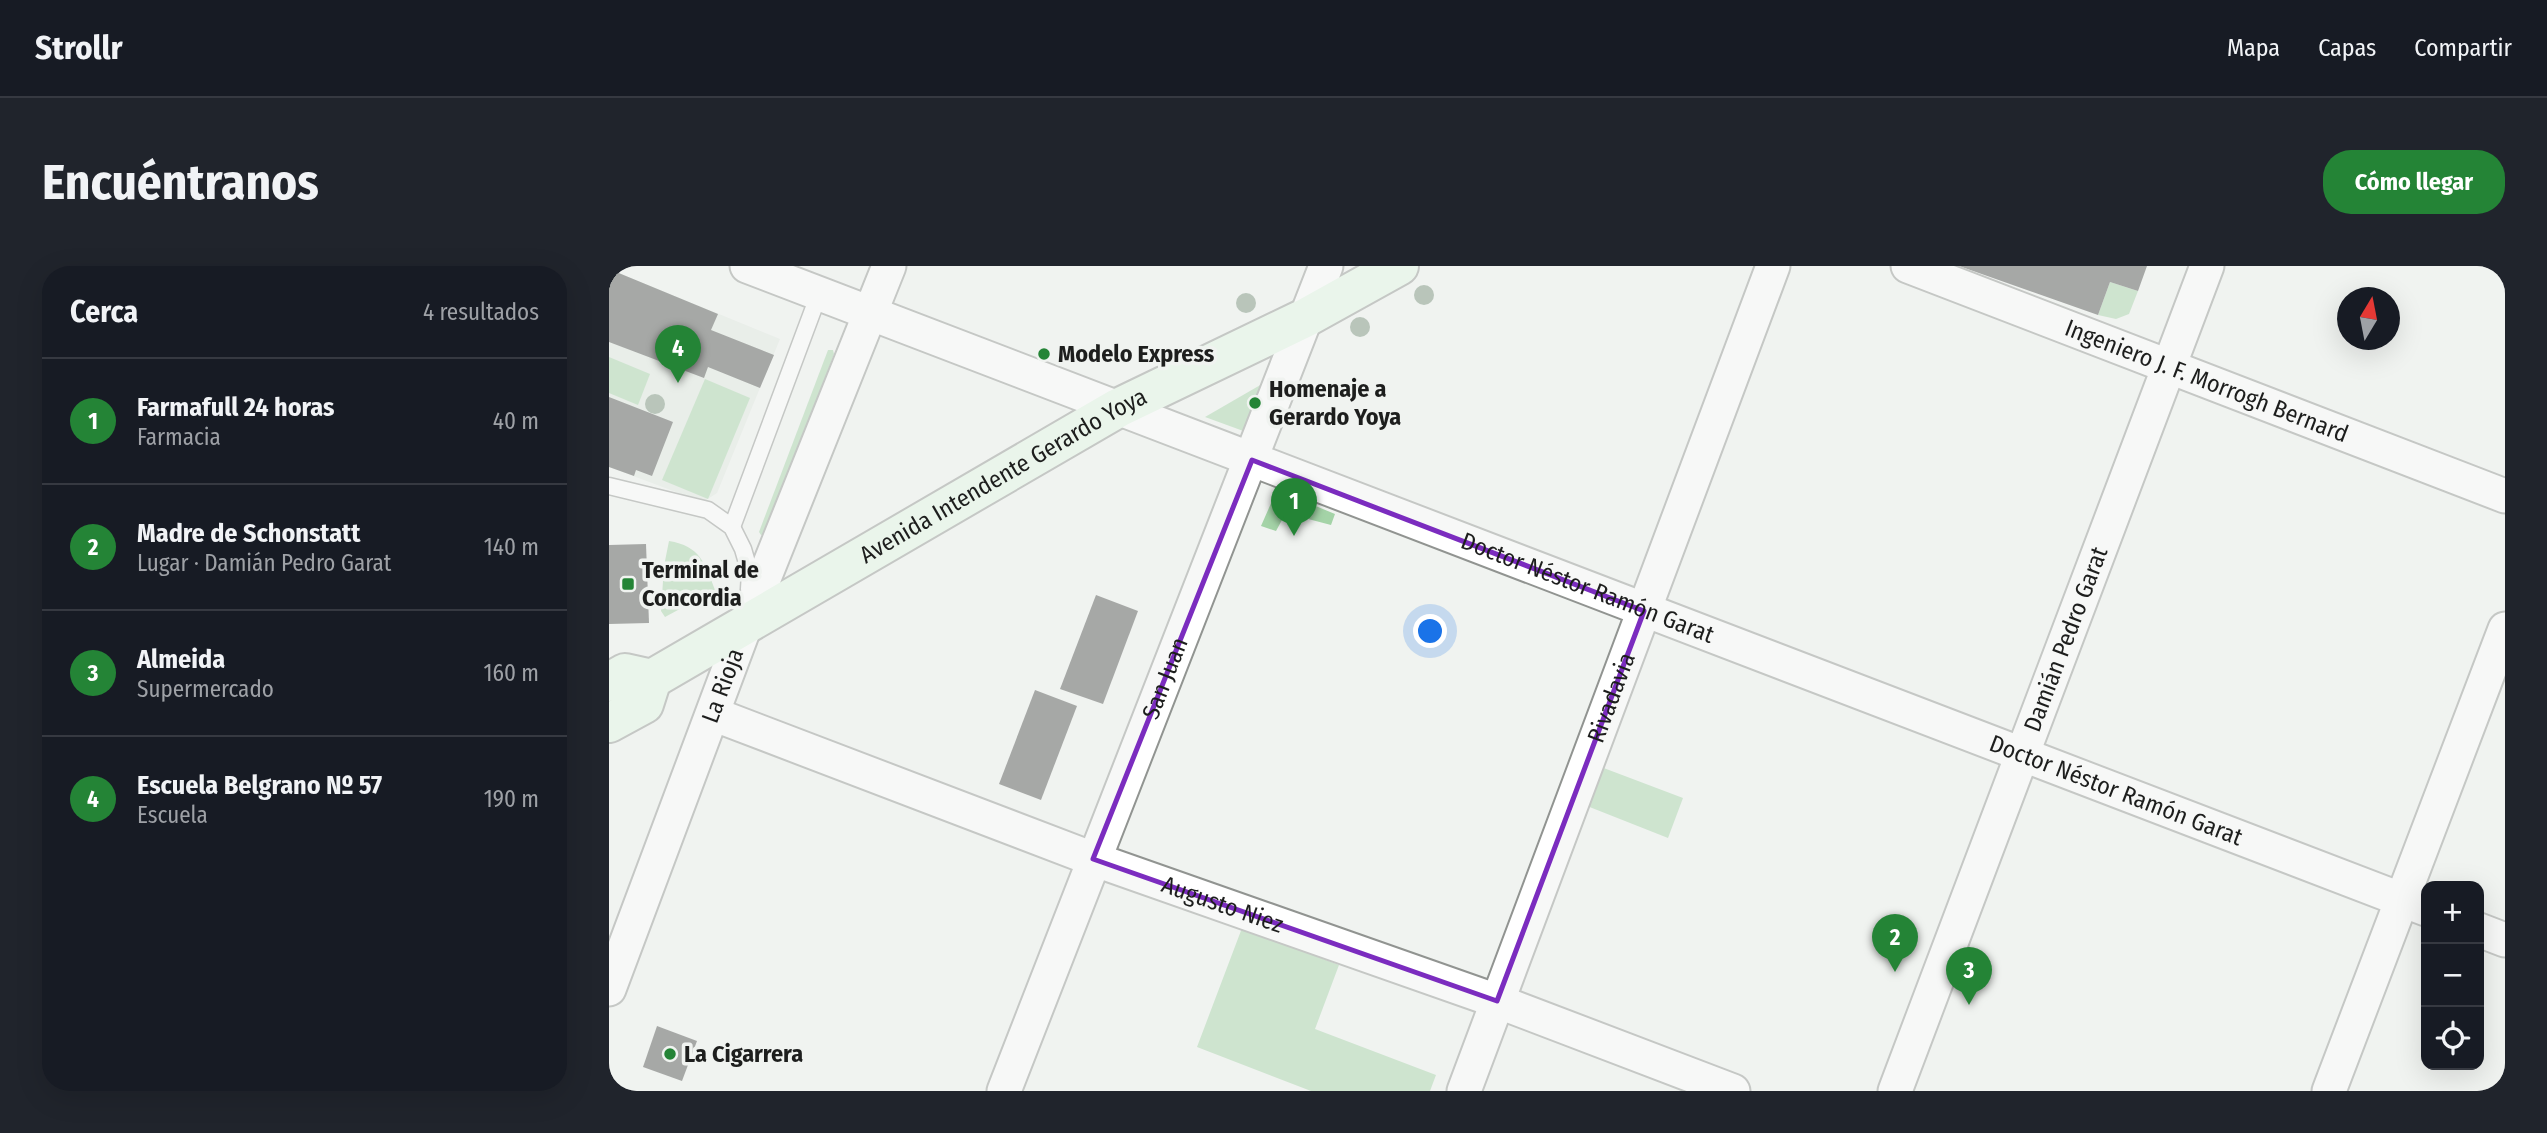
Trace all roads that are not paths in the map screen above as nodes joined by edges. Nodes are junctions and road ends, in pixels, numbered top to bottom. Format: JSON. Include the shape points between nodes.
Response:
{"nodes":[{"id":1,"x":747,"y":266,"type":"edge"},
{"id":2,"x":889,"y":266,"type":"edge"},
{"id":3,"x":1327,"y":266,"type":"edge"},
{"id":4,"x":1399,"y":266,"type":"edge"},
{"id":5,"x":1773,"y":266,"type":"edge"},
{"id":6,"x":1908,"y":266,"type":"edge"},
{"id":7,"x":2207,"y":266,"type":"edge"},
{"id":8,"x":820,"y":294,"type":"junction"},
{"id":9,"x":871,"y":313,"type":"junction"},
{"id":10,"x":1307,"y":317,"type":"junction"},
{"id":11,"x":2169,"y":367,"type":"junction"},
{"id":12,"x":1118,"y":408,"type":"junction"},
{"id":13,"x":1252,"y":460,"type":"junction"},
{"id":14,"x":609,"y":486,"type":"edge"},
{"id":15,"x":2505,"y":496,"type":"edge"},
{"id":16,"x":731,"y":527,"type":"junction"},
{"id":17,"x":1644,"y":611,"type":"junction"},
{"id":18,"x":745,"y":626,"type":"junction"},
{"id":19,"x":2505,"y":629,"type":"edge"},
{"id":20,"x":652,"y":679,"type":"junction"},
{"id":21,"x":609,"y":682,"type":"edge"},
{"id":22,"x":713,"y":714,"type":"junction"},
{"id":23,"x":609,"y":723,"type":"edge"},
{"id":24,"x":2022,"y":756,"type":"junction"},
{"id":25,"x":1093,"y":859,"type":"junction"},
{"id":26,"x":2414,"y":904,"type":"edge"},
{"id":27,"x":2484,"y":932,"type":"edge"},
{"id":28,"x":2505,"y":940,"type":"edge"},
{"id":29,"x":609,"y":989,"type":"edge"},
{"id":30,"x":1497,"y":1001,"type":"junction"},
{"id":31,"x":1003,"y":1091,"type":"edge"},
{"id":32,"x":1464,"y":1091,"type":"edge"},
{"id":33,"x":1733,"y":1091,"type":"edge"},
{"id":34,"x":1895,"y":1091,"type":"edge"},
{"id":35,"x":2329,"y":1091,"type":"edge"}],
"edges":[{"from":1,"to":8,"type":"street","name":"Doctor Néstor Ramón Garat"},
{"from":2,"to":9,"type":"street","name":"La Rioja"},
{"from":3,"to":10,"type":"street","name":"San Juan"},
{"from":4,"to":10,"type":"main road","name":"Avenida Intendente Gerardo Yoya"},
{"from":5,"to":17,"type":"street","name":"Rivadavia"},
{"from":6,"to":11,"type":"street","name":"Ingeniero J. F. Morrogh Bernard"},
{"from":7,"to":11,"type":"street","name":"Damián Pedro Garat"},
{"from":8,"to":9,"type":"street","name":"Doctor Néstor Ramón Garat"},
{"from":8,"to":16,"type":"lane"},
{"from":9,"to":12,"type":"street","name":"Doctor Néstor Ramón Garat"},
{"from":9,"to":18,"type":"street","name":"La Rioja"},
{"from":10,"to":12,"type":"main road","name":"Avenida Intendente Gerardo Yoya"},
{"from":10,"to":13,"type":"street","name":"San Juan"},
{"from":11,"to":15,"type":"street","name":"Ingeniero J. F. Morrogh Bernard"},
{"from":11,"to":24,"type":"street","name":"Damián Pedro Garat"},
{"from":12,"to":13,"type":"street","name":"Doctor Néstor Ramón Garat"},
{"from":12,"to":18,"type":"main road","name":"Avenida Intendente Gerardo Yoya"},
{"from":13,"to":17,"type":"street","name":"Doctor Néstor Ramón Garat"},
{"from":13,"to":25,"type":"street","name":"San Juan"},
{"from":14,"to":16,"type":"lane","via":[[708,510]]},
{"from":16,"to":18,"type":"lane","via":[[750,573]]},
{"from":17,"to":24,"type":"street","name":"Doctor Néstor Ramón Garat"},
{"from":17,"to":30,"type":"street","name":"Rivadavia"},
{"from":18,"to":20,"type":"main road","name":"Avenida Intendente Gerardo Yoya"},
{"from":18,"to":22,"type":"street","name":"La Rioja"},
{"from":19,"to":26,"type":"street"},
{"from":20,"to":21,"type":"main road","via":[[625,673]]},
{"from":20,"to":23,"type":"main road","via":[[644,704]]},
{"from":22,"to":25,"type":"street","name":"Augusto Niez"},
{"from":22,"to":29,"type":"street","name":"La Rioja"},
{"from":24,"to":26,"type":"street","name":"Doctor Néstor Ramón Garat"},
{"from":24,"to":34,"type":"street","name":"Damián Pedro Garat"},
{"from":25,"to":30,"type":"street","name":"Augusto Niez"},
{"from":25,"to":31,"type":"street","name":"San Juan"},
{"from":26,"to":35,"type":"street"},
{"from":27,"to":28,"type":"street"},
{"from":30,"to":32,"type":"street","name":"Rivadavia"},
{"from":30,"to":33,"type":"street","name":"Augusto Niez"}]}
